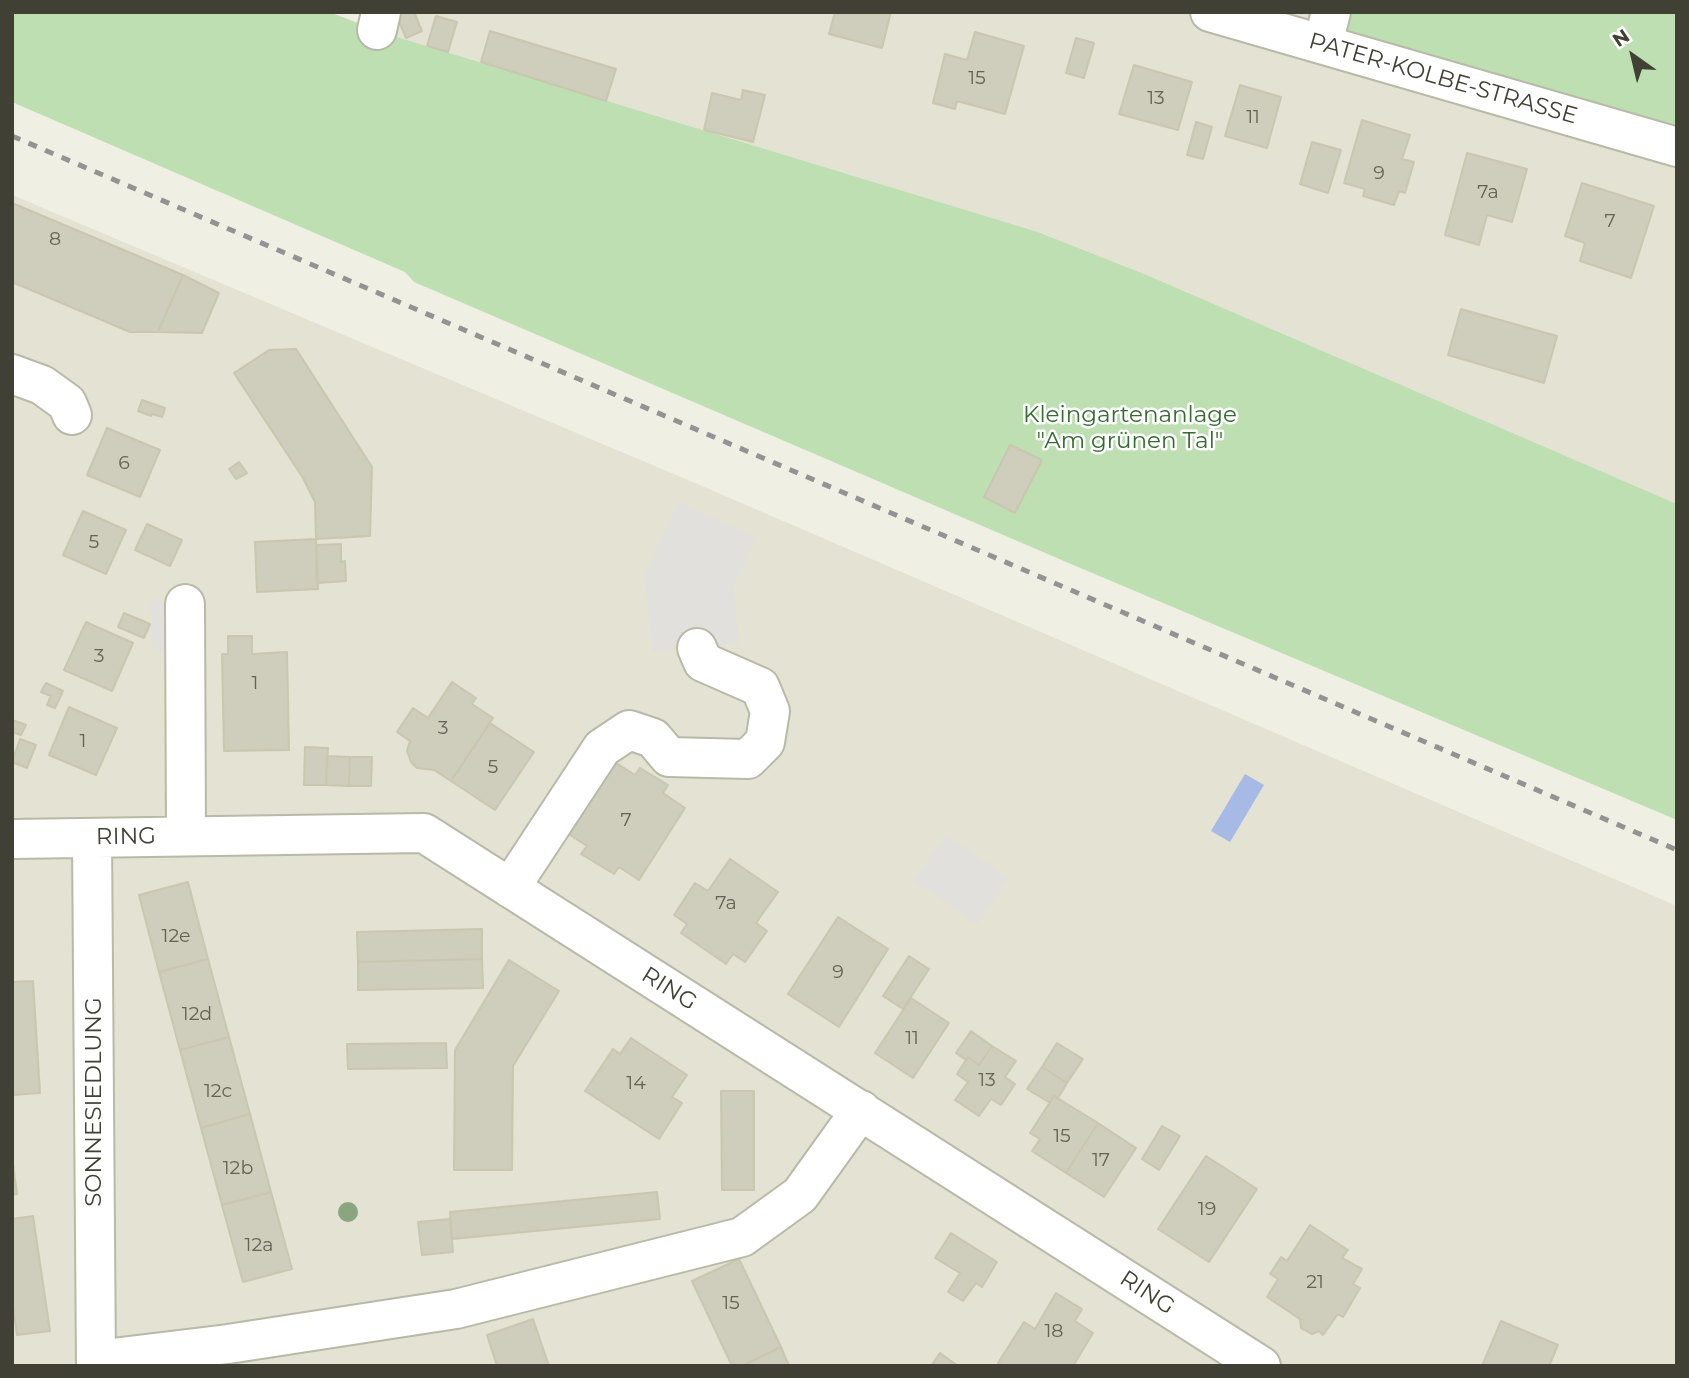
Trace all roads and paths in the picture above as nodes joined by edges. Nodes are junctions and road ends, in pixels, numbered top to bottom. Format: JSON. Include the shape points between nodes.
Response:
{"nodes":[{"id":1,"x":1210,"y":12,"type":"edge"},
{"id":2,"x":1327,"y":28,"type":"edge"},
{"id":3,"x":1677,"y":146,"type":"edge"},
{"id":4,"x":12,"y":374,"type":"edge"},
{"id":5,"x":72,"y":415,"type":"dead end"},
{"id":6,"x":185,"y":604,"type":"dead end"},
{"id":7,"x":697,"y":648,"type":"dead end"},
{"id":8,"x":186,"y":836,"type":"junction"},
{"id":9,"x":92,"y":838,"type":"junction"},
{"id":10,"x":12,"y":839,"type":"edge"},
{"id":11,"x":510,"y":888,"type":"junction"},
{"id":12,"x":861,"y":1110,"type":"junction"},
{"id":13,"x":96,"y":1363,"type":"edge"},
{"id":14,"x":1261,"y":1366,"type":"edge"}],
"edges":[{"from":1,"to":2,"type":"street","name":"PATER-KOLBE-STRASSE"},
{"from":2,"to":3,"type":"street","name":"PATER-KOLBE-STRASSE"},
{"from":4,"to":5,"type":"street","via":[[42,385],[67,402]]},
{"from":6,"to":8,"type":"street"},
{"from":7,"to":11,"type":"street","via":[[703,662],[760,687],[770,711],[765,742],[748,759],[669,757],[653,738],[629,730],[602,748]]},
{"from":8,"to":9,"type":"street","name":"RING"},
{"from":8,"to":11,"type":"street","name":"RING","via":[[424,833]]},
{"from":9,"to":10,"type":"street","name":"RING"},
{"from":9,"to":13,"type":"street","name":"SONNESIEDLUNG"},
{"from":11,"to":12,"type":"street","name":"RING"},
{"from":12,"to":13,"type":"street","via":[[800,1195],[742,1237],[456,1309]]},
{"from":12,"to":14,"type":"street","name":"RING"}]}
